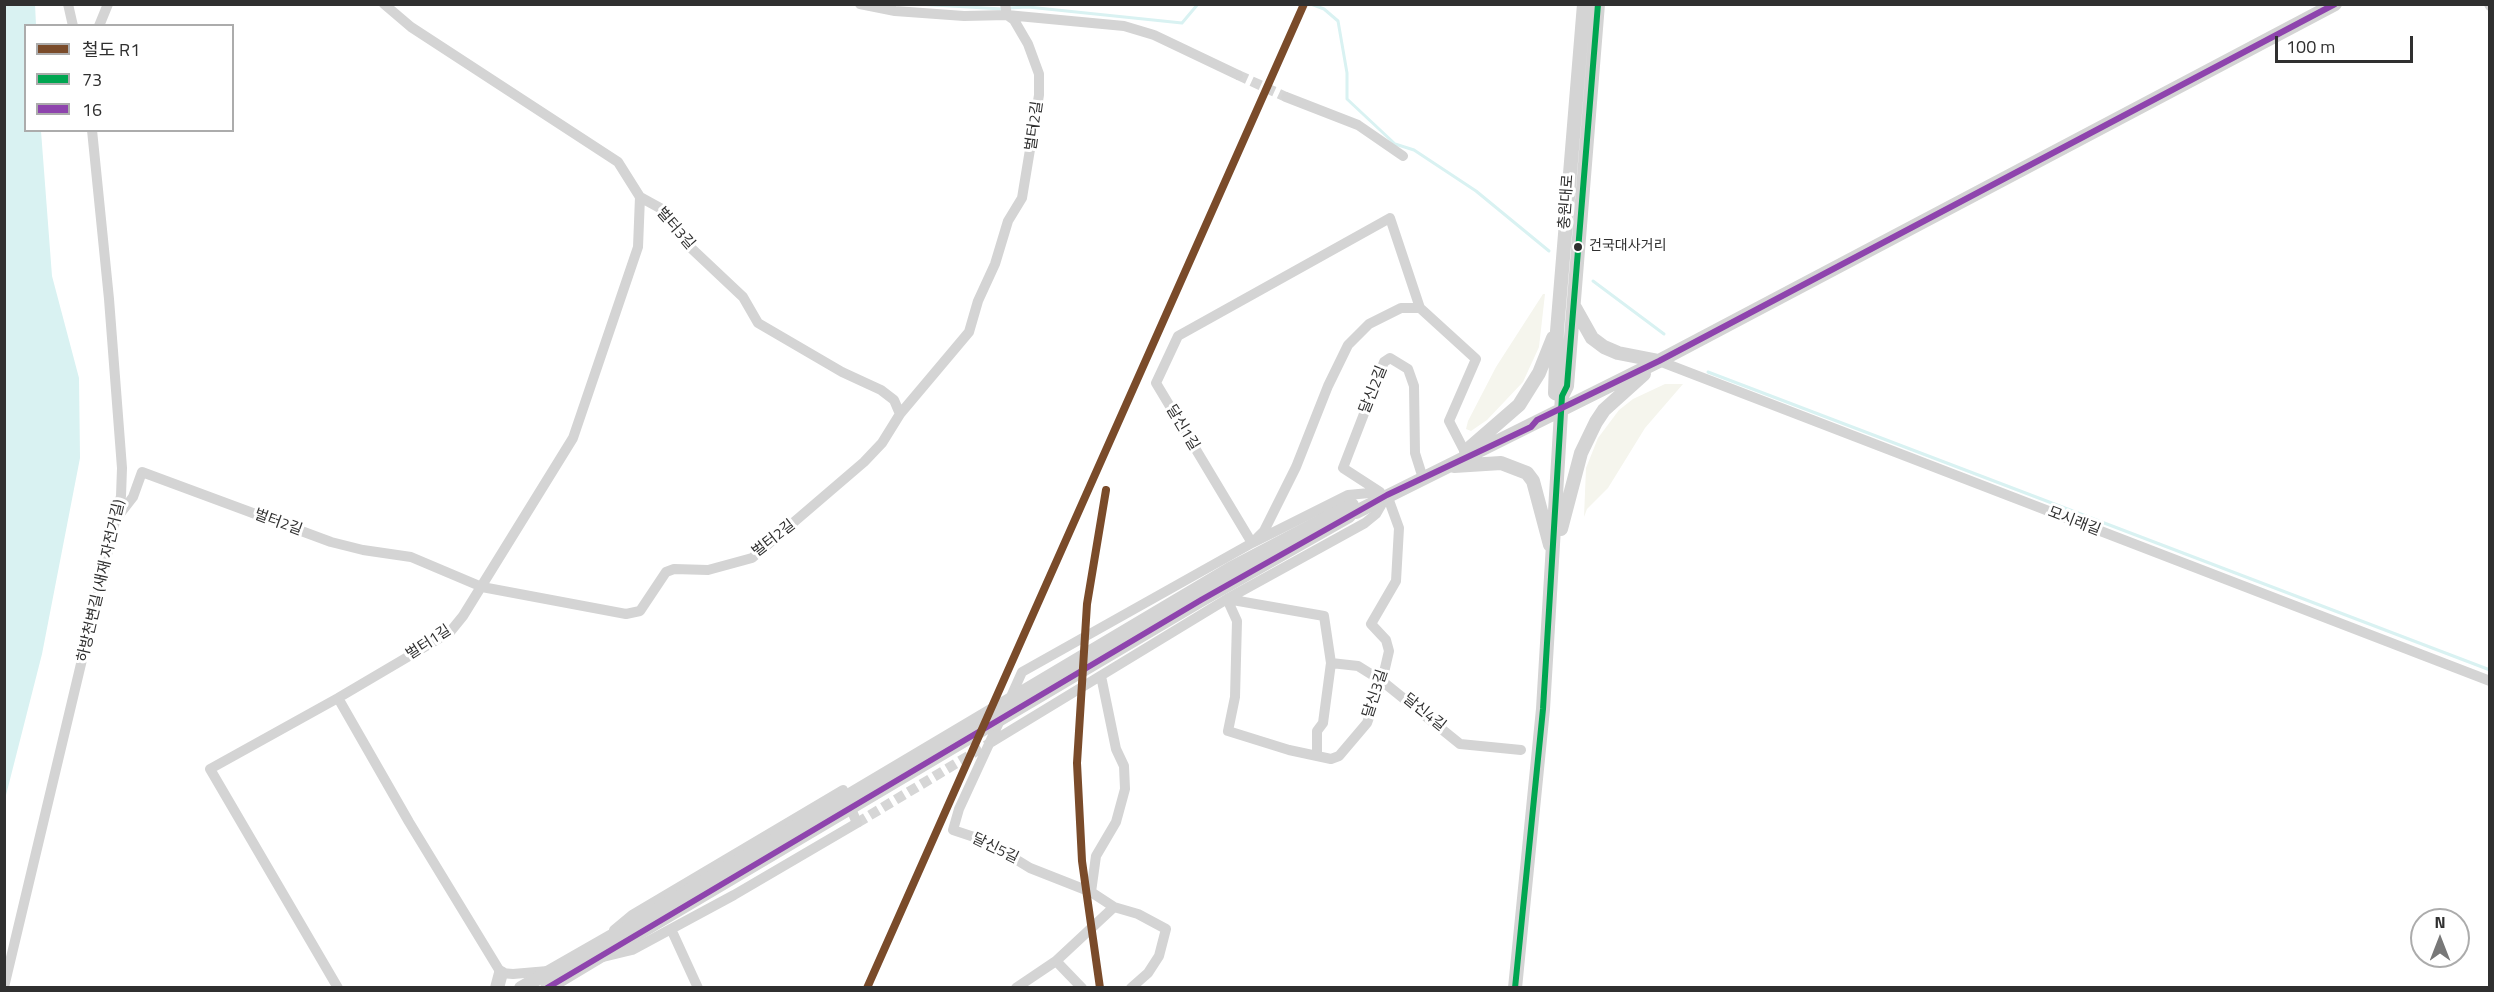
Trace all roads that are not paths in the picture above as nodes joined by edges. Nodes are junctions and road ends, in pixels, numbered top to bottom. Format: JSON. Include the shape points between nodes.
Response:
{"nodes":[{"id":1,"x":68,"y":4,"type":"edge"},
{"id":2,"x":108,"y":4,"type":"edge"},
{"id":3,"x":384,"y":4,"type":"edge"},
{"id":4,"x":860,"y":4,"type":"edge"},
{"id":5,"x":1584,"y":4,"type":"edge"},
{"id":6,"x":1598,"y":4,"type":"edge"},
{"id":7,"x":2335,"y":4,"type":"edge"},
{"id":8,"x":1006,"y":10,"type":"edge"},
{"id":9,"x":73,"y":24,"type":"edge"},
{"id":10,"x":100,"y":24,"type":"edge"},
{"id":11,"x":1238,"y":75,"type":"tunnel mouth"},
{"id":12,"x":1286,"y":97,"type":"tunnel mouth"},
{"id":13,"x":92,"y":132,"type":"edge"},
{"id":14,"x":98,"y":132,"type":"edge"},
{"id":15,"x":1403,"y":156,"type":"dead end"},
{"id":16,"x":100,"y":195,"type":"junction"},
{"id":17,"x":640,"y":197,"type":"junction"},
{"id":18,"x":1573,"y":304,"type":"junction"},
{"id":19,"x":1420,"y":308,"type":"junction"},
{"id":20,"x":1557,"y":331,"type":"junction"},
{"id":21,"x":1659,"y":361,"type":"junction"},
{"id":22,"x":1562,"y":403,"type":"junction"},
{"id":23,"x":900,"y":414,"type":"junction"},
{"id":24,"x":1537,"y":420,"type":"junction"},
{"id":25,"x":1465,"y":452,"type":"junction"},
{"id":26,"x":1446,"y":466,"type":"junction"},
{"id":27,"x":1421,"y":472,"type":"junction"},
{"id":28,"x":1383,"y":494,"type":"junction"},
{"id":29,"x":119,"y":514,"type":"junction"},
{"id":30,"x":1252,"y":543,"type":"junction"},
{"id":31,"x":1554,"y":562,"type":"junction"},
{"id":32,"x":482,"y":587,"type":"junction"},
{"id":33,"x":1227,"y":599,"type":"junction"},
{"id":34,"x":1331,"y":663,"type":"junction"},
{"id":35,"x":1101,"y":676,"type":"junction"},
{"id":36,"x":1382,"y":681,"type":"junction"},
{"id":37,"x":2490,"y":681,"type":"edge"},
{"id":38,"x":338,"y":698,"type":"junction"},
{"id":39,"x":990,"y":743,"type":"junction"},
{"id":40,"x":1521,"y":750,"type":"dead end"},
{"id":41,"x":1317,"y":754,"type":"junction"},
{"id":42,"x":1091,"y":891,"type":"junction"},
{"id":43,"x":1114,"y":907,"type":"junction"},
{"id":44,"x":671,"y":928,"type":"junction"},
{"id":45,"x":629,"y":932,"type":"junction"},
{"id":46,"x":602,"y":942,"type":"junction"},
{"id":47,"x":594,"y":959,"type":"junction"},
{"id":48,"x":1056,"y":961,"type":"junction"},
{"id":49,"x":551,"y":970,"type":"junction"},
{"id":50,"x":501,"y":972,"type":"junction"},
{"id":51,"x":4,"y":987,"type":"edge"},
{"id":52,"x":338,"y":987,"type":"edge"},
{"id":53,"x":497,"y":987,"type":"edge"},
{"id":54,"x":521,"y":987,"type":"edge"},
{"id":55,"x":547,"y":987,"type":"edge"},
{"id":56,"x":698,"y":987,"type":"edge"},
{"id":57,"x":1016,"y":987,"type":"edge"},
{"id":58,"x":1082,"y":987,"type":"edge"},
{"id":59,"x":1131,"y":987,"type":"edge"},
{"id":60,"x":1515,"y":987,"type":"edge"}],
"edges":[{"from":1,"to":9,"type":"street"},
{"from":2,"to":10,"type":"street"},
{"from":3,"to":17,"type":"street","name":"벌터3길","via":[[411,27],[618,162]]},
{"from":4,"to":8,"type":"street","via":[[964,16]]},
{"from":5,"to":20,"type":"street","name":"충원대로"},
{"from":6,"to":18,"type":"street","name":"충원대로"},
{"from":7,"to":21,"type":"street"},
{"from":8,"to":11,"type":"street","via":[[1124,26],[1154,35]]},
{"from":8,"to":23,"type":"street","name":"벌터2길","via":[[1029,44],[1040,74],[1040,95],[1022,198],[1008,221],[969,332]]},
{"from":12,"to":15,"type":"street","via":[[1358,125]]},
{"from":13,"to":16,"type":"street","name":"하방천변길 (새재 자전거길)"},
{"from":14,"to":16,"type":"street"},
{"from":16,"to":29,"type":"street","name":"하방천변길 (새재 자전거길)","via":[[122,468]]},
{"from":17,"to":23,"type":"street","name":"벌터3길","via":[[660,208],[691,248],[743,297],[758,323],[881,390],[894,400]]},
{"from":17,"to":32,"type":"street","name":"벌터1길","via":[[638,247],[573,438]]},
{"from":18,"to":21,"type":"street","via":[[1592,338],[1604,347]]},
{"from":18,"to":22,"type":"street","name":"충원대로","via":[[1567,386]]},
{"from":19,"to":25,"type":"street","name":"달신1길","via":[[1476,358],[1449,421]]},
{"from":19,"to":30,"type":"street","via":[[1401,308],[1383,316],[1348,345],[1296,467],[1264,531]]},
{"from":19,"to":30,"type":"street","name":"달신1길","via":[[1390,218],[1178,336],[1156,383]]},
{"from":20,"to":22,"type":"street","name":"충원대로","via":[[1555,393]]},
{"from":20,"to":25,"type":"street","via":[[1520,405]]},
{"from":21,"to":22,"type":"street"},
{"from":21,"to":31,"type":"street","via":[[1604,410],[1592,429],[1581,453]]},
{"from":21,"to":37,"type":"street","name":"모시래길"},
{"from":22,"to":24,"type":"street"},
{"from":22,"to":31,"type":"street","name":"충원대로"},
{"from":23,"to":32,"type":"street","name":"벌터2길","via":[[864,462],[752,558],[708,570],[666,572],[640,611],[626,614]]},
{"from":24,"to":25,"type":"street","via":[[1529,419]]},
{"from":24,"to":26,"type":"street","via":[[1531,427]]},
{"from":25,"to":27,"type":"street"},
{"from":26,"to":28,"type":"street"},
{"from":26,"to":31,"type":"street","via":[[1501,463],[1527,473],[1533,481]]},
{"from":27,"to":28,"type":"street"},
{"from":27,"to":28,"type":"street","name":"달신2길","via":[[1415,453],[1414,386],[1408,369],[1390,358],[1384,362],[1343,468]]},
{"from":28,"to":30,"type":"street","via":[[1348,495]]},
{"from":28,"to":33,"type":"street","via":[[1376,514],[1365,523]]},
{"from":28,"to":36,"type":"street","name":"달신3길","via":[[1399,528],[1396,580],[1371,624],[1386,640],[1389,651]]},
{"from":28,"to":45,"type":"street","bridge":true},
{"from":29,"to":32,"type":"street","name":"벌터2길","via":[[133,497],[142,472],[331,542],[411,557]]},
{"from":29,"to":51,"type":"street","name":"하방천변길 (새재 자전거길)"},
{"from":30,"to":39,"type":"street","via":[[1022,672]]},
{"from":31,"to":60,"type":"street","name":"충원대로"},
{"from":32,"to":38,"type":"street","name":"벌터1길","via":[[450,632]]},
{"from":33,"to":34,"type":"street","via":[[1324,616]]},
{"from":33,"to":35,"type":"street"},
{"from":33,"to":41,"type":"street","name":"달신3길","via":[[1237,621],[1235,697],[1228,731],[1289,750]]},
{"from":34,"to":36,"type":"street","name":"달신4길","via":[[1358,666]]},
{"from":34,"to":41,"type":"street","via":[[1323,723],[1317,731]]},
{"from":35,"to":39,"type":"street"},
{"from":35,"to":42,"type":"street","via":[[1116,749],[1124,766],[1125,789],[1116,822],[1096,856]]},
{"from":36,"to":40,"type":"street","name":"달신4길","via":[[1460,744]]},
{"from":36,"to":41,"type":"street","name":"달신3길","via":[[1367,723],[1339,756],[1331,759]]},
{"from":38,"to":50,"type":"street"},
{"from":38,"to":52,"type":"street","name":"벌터1길","via":[[210,769]]},
{"from":39,"to":42,"type":"street","name":"달신5길","via":[[953,830],[986,841],[1030,868]]},
{"from":42,"to":43,"type":"street","name":"달신5길"},
{"from":43,"to":48,"type":"street"},
{"from":43,"to":59,"type":"street","name":"달신5길","via":[[1138,914],[1166,930],[1159,956]]},
{"from":44,"to":46,"type":"street","via":[[734,896],[857,823],[843,790],[632,915]]},
{"from":44,"to":47,"type":"street","via":[[632,950]]},
{"from":44,"to":56,"type":"street"},
{"from":45,"to":46,"type":"street"},
{"from":45,"to":47,"type":"street"},
{"from":46,"to":49,"type":"street"},
{"from":47,"to":55,"type":"street"},
{"from":48,"to":57,"type":"street"},
{"from":48,"to":58,"type":"street"},
{"from":49,"to":50,"type":"street"},
{"from":49,"to":54,"type":"street"},
{"from":50,"to":53,"type":"street"}]}
